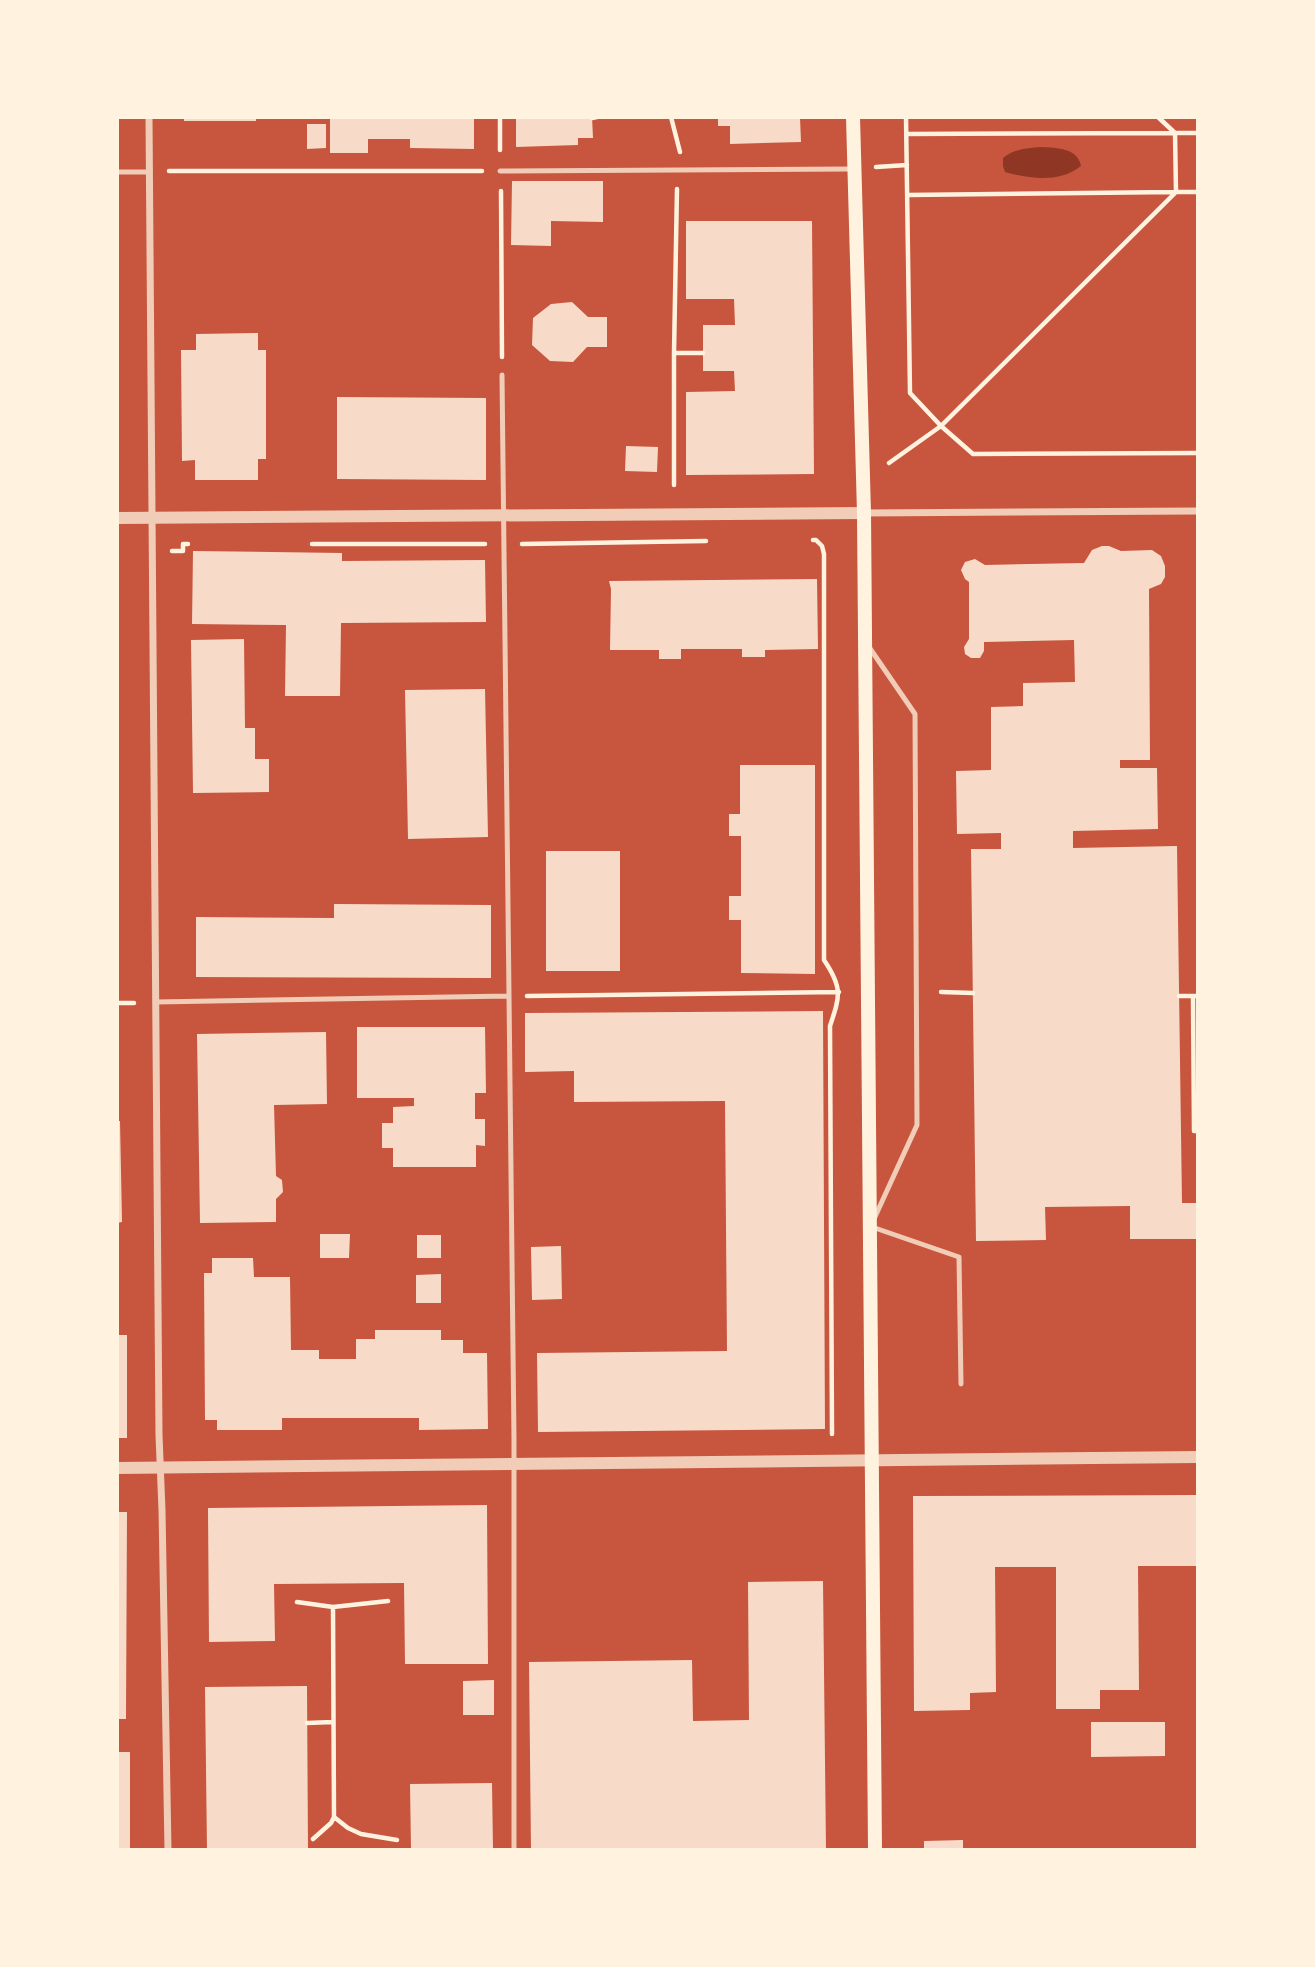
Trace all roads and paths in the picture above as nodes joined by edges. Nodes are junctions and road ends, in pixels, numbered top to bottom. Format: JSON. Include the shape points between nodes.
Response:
{"nodes":[{"id":1,"x":149,"y":117,"type":"edge"},
{"id":2,"x":499,"y":117,"type":"edge"},
{"id":3,"x":671,"y":117,"type":"edge"},
{"id":4,"x":853,"y":117,"type":"edge"},
{"id":5,"x":906,"y":117,"type":"edge"},
{"id":6,"x":1158,"y":117,"type":"edge"},
{"id":7,"x":1175,"y":133,"type":"junction"},
{"id":8,"x":1198,"y":133,"type":"edge"},
{"id":9,"x":906,"y":134,"type":"junction"},
{"id":10,"x":907,"y":165,"type":"junction"},
{"id":11,"x":881,"y":167,"type":"dead end"},
{"id":12,"x":855,"y":169,"type":"junction"},
{"id":13,"x":677,"y":170,"type":"junction"},
{"id":14,"x":684,"y":170,"type":"junction"},
{"id":15,"x":500,"y":171,"type":"junction"},
{"id":16,"x":117,"y":172,"type":"edge"},
{"id":17,"x":150,"y":172,"type":"junction"},
{"id":18,"x":1176,"y":192,"type":"junction"},
{"id":19,"x":1198,"y":192,"type":"edge"},
{"id":20,"x":907,"y":195,"type":"junction"},
{"id":21,"x":674,"y":353,"type":"junction"},
{"id":22,"x":703,"y":353,"type":"dead end"},
{"id":23,"x":502,"y":375,"type":"joint"},
{"id":24,"x":941,"y":426,"type":"junction"},
{"id":25,"x":1198,"y":453,"type":"edge"},
{"id":26,"x":888,"y":463,"type":"dead end"},
{"id":27,"x":674,"y":485,"type":"dead end"},
{"id":28,"x":1198,"y":511,"type":"edge"},
{"id":29,"x":864,"y":513,"type":"junction"},
{"id":30,"x":504,"y":516,"type":"junction"},
{"id":31,"x":117,"y":518,"type":"edge"},
{"id":32,"x":152,"y":518,"type":"junction"},
{"id":33,"x":803,"y":540,"type":"dead end"},
{"id":34,"x":708,"y":541,"type":"dead end"},
{"id":35,"x":188,"y":544,"type":"dead end"},
{"id":36,"x":312,"y":544,"type":"dead end"},
{"id":37,"x":504,"y":544,"type":"junction"},
{"id":38,"x":183,"y":551,"type":"dead end"},
{"id":39,"x":865,"y":641,"type":"junction"},
{"id":40,"x":839,"y":992,"type":"junction"},
{"id":41,"x":941,"y":992,"type":"dead end"},
{"id":42,"x":973,"y":993,"type":"dead end"},
{"id":43,"x":509,"y":996,"type":"junction"},
{"id":44,"x":1179,"y":996,"type":"dead end"},
{"id":45,"x":1195,"y":996,"type":"edge"},
{"id":46,"x":156,"y":1002,"type":"junction"},
{"id":47,"x":1198,"y":1131,"type":"edge"},
{"id":48,"x":871,"y":1227,"type":"junction"},
{"id":49,"x":961,"y":1384,"type":"dead end"},
{"id":50,"x":832,"y":1434,"type":"dead end"},
{"id":51,"x":1198,"y":1457,"type":"edge"},
{"id":52,"x":873,"y":1460,"type":"junction"},
{"id":53,"x":514,"y":1463,"type":"junction"},
{"id":54,"x":160,"y":1467,"type":"junction"},
{"id":55,"x":117,"y":1468,"type":"edge"},
{"id":56,"x":388,"y":1601,"type":"dead end"},
{"id":57,"x":297,"y":1602,"type":"dead end"},
{"id":58,"x":333,"y":1607,"type":"junction"},
{"id":59,"x":333,"y":1722,"type":"junction"},
{"id":60,"x":307,"y":1723,"type":"dead end"},
{"id":61,"x":334,"y":1817,"type":"junction"},
{"id":62,"x":313,"y":1839,"type":"dead end"},
{"id":63,"x":397,"y":1840,"type":"dead end"},
{"id":64,"x":168,"y":1850,"type":"edge"},
{"id":65,"x":514,"y":1850,"type":"edge"},
{"id":66,"x":875,"y":1850,"type":"edge"}],
"edges":[{"from":1,"to":17,"type":"street"},
{"from":2,"to":15,"type":"path"},
{"from":3,"to":14,"type":"path"},
{"from":4,"to":12,"type":"main road"},
{"from":5,"to":9,"type":"path"},
{"from":6,"to":7,"type":"path"},
{"from":7,"to":8,"type":"path"},
{"from":7,"to":9,"type":"path"},
{"from":7,"to":18,"type":"path"},
{"from":9,"to":10,"type":"path"},
{"from":10,"to":11,"type":"path"},
{"from":10,"to":20,"type":"path"},
{"from":12,"to":14,"type":"lane"},
{"from":12,"to":29,"type":"main road"},
{"from":13,"to":14,"type":"lane"},
{"from":13,"to":15,"type":"lane"},
{"from":13,"to":21,"type":"path"},
{"from":15,"to":17,"type":"path"},
{"from":15,"to":23,"type":"path"},
{"from":16,"to":17,"type":"lane"},
{"from":17,"to":32,"type":"street"},
{"from":18,"to":19,"type":"path"},
{"from":18,"to":20,"type":"path"},
{"from":18,"to":24,"type":"path"},
{"from":20,"to":24,"type":"path","via":[[910,393]]},
{"from":21,"to":22,"type":"path"},
{"from":21,"to":27,"type":"path"},
{"from":23,"to":30,"type":"lane"},
{"from":24,"to":25,"type":"path","via":[[973,454]]},
{"from":24,"to":26,"type":"path"},
{"from":28,"to":29,"type":"street"},
{"from":29,"to":30,"type":"street"},
{"from":29,"to":39,"type":"main road"},
{"from":30,"to":32,"type":"street"},
{"from":30,"to":37,"type":"lane"},
{"from":31,"to":32,"type":"street"},
{"from":32,"to":46,"type":"street"},
{"from":33,"to":40,"type":"path","via":[[816,540],[824,554],[824,960]]},
{"from":34,"to":37,"type":"path"},
{"from":35,"to":38,"type":"path","via":[[183,544]]},
{"from":36,"to":37,"type":"path"},
{"from":37,"to":43,"type":"lane"},
{"from":39,"to":48,"type":"main road"},
{"from":39,"to":48,"type":"lane","via":[[915,714],[916,1125]]},
{"from":40,"to":43,"type":"path"},
{"from":40,"to":50,"type":"path","via":[[830,1027]]},
{"from":41,"to":42,"type":"path"},
{"from":43,"to":46,"type":"lane"},
{"from":43,"to":53,"type":"lane"},
{"from":44,"to":45,"type":"path"},
{"from":45,"to":47,"type":"path","via":[[1194,1131]]},
{"from":46,"to":54,"type":"street"},
{"from":48,"to":49,"type":"lane","via":[[959,1257]]},
{"from":48,"to":52,"type":"main road"},
{"from":51,"to":52,"type":"street"},
{"from":52,"to":53,"type":"street"},
{"from":52,"to":66,"type":"main road"},
{"from":53,"to":54,"type":"street"},
{"from":53,"to":65,"type":"lane"},
{"from":54,"to":55,"type":"street"},
{"from":54,"to":64,"type":"street"},
{"from":56,"to":58,"type":"path"},
{"from":57,"to":58,"type":"path"},
{"from":58,"to":59,"type":"path"},
{"from":59,"to":60,"type":"path"},
{"from":59,"to":61,"type":"path"},
{"from":61,"to":62,"type":"path"},
{"from":61,"to":63,"type":"path","via":[[361,1834]]}]}
